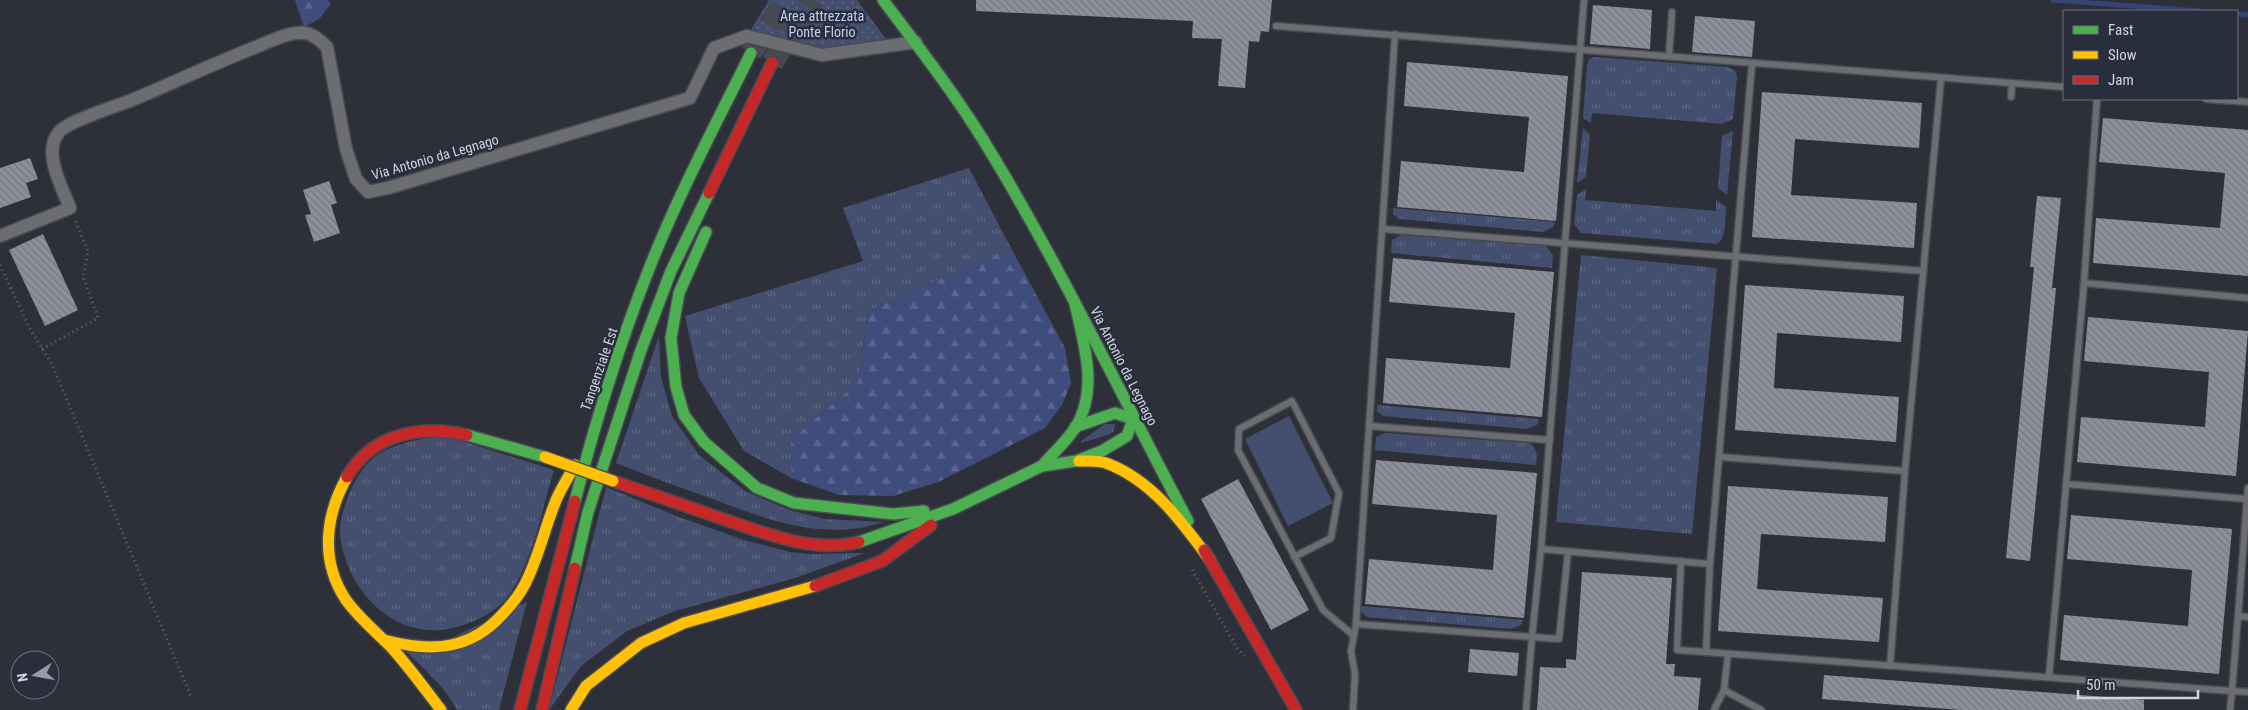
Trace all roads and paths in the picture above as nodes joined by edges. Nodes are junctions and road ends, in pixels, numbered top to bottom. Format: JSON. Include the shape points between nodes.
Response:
{"nodes":[{"id":1,"x":883,"y":0,"type":"edge"},
{"id":2,"x":1584,"y":0,"type":"edge"},
{"id":3,"x":1672,"y":12,"type":"dead end"},
{"id":4,"x":1276,"y":26,"type":"dead end"},
{"id":5,"x":1395,"y":34,"type":"junction"},
{"id":6,"x":916,"y":42,"type":"junction"},
{"id":7,"x":1580,"y":49,"type":"junction"},
{"id":8,"x":751,"y":53,"type":"tunnel mouth"},
{"id":9,"x":1669,"y":56,"type":"junction"},
{"id":10,"x":772,"y":63,"type":"tunnel mouth"},
{"id":11,"x":1752,"y":63,"type":"junction"},
{"id":12,"x":1940,"y":78,"type":"junction"},
{"id":13,"x":2012,"y":83,"type":"junction"},
{"id":14,"x":2063,"y":88,"type":"edge"},
{"id":15,"x":2011,"y":97,"type":"dead end"},
{"id":16,"x":2097,"y":100,"type":"edge"},
{"id":17,"x":2220,"y":100,"type":"edge"},
{"id":18,"x":2248,"y":102,"type":"edge"},
{"id":19,"x":748,"y":110,"type":"junction"},
{"id":20,"x":732,"y":170,"type":"dead end"},
{"id":21,"x":70,"y":208,"type":"junction"},
{"id":22,"x":710,"y":223,"type":"dead end"},
{"id":23,"x":1382,"y":229,"type":"junction"},
{"id":24,"x":0,"y":236,"type":"edge"},
{"id":25,"x":1565,"y":244,"type":"junction"},
{"id":26,"x":1736,"y":256,"type":"junction"},
{"id":27,"x":0,"y":265,"type":"edge"},
{"id":28,"x":1923,"y":271,"type":"junction"},
{"id":29,"x":2084,"y":283,"type":"junction"},
{"id":30,"x":2248,"y":298,"type":"edge"},
{"id":31,"x":1075,"y":304,"type":"junction"},
{"id":32,"x":42,"y":349,"type":"junction"},
{"id":33,"x":1133,"y":419,"type":"junction"},
{"id":34,"x":1369,"y":426,"type":"junction"},
{"id":35,"x":1075,"y":427,"type":"junction"},
{"id":36,"x":593,"y":430,"type":"junction"},
{"id":37,"x":1550,"y":440,"type":"junction"},
{"id":38,"x":1720,"y":457,"type":"junction"},
{"id":39,"x":1076,"y":461,"type":"junction"},
{"id":40,"x":1042,"y":466,"type":"junction"},
{"id":41,"x":1905,"y":471,"type":"junction"},
{"id":42,"x":2066,"y":484,"type":"junction"},
{"id":43,"x":2248,"y":488,"type":"edge"},
{"id":44,"x":2247,"y":499,"type":"edge"},
{"id":45,"x":953,"y":509,"type":"junction"},
{"id":46,"x":1541,"y":549,"type":"junction"},
{"id":47,"x":1568,"y":552,"type":"junction"},
{"id":48,"x":1294,"y":556,"type":"junction"},
{"id":49,"x":1210,"y":560,"type":"junction"},
{"id":50,"x":1681,"y":561,"type":"junction"},
{"id":51,"x":1710,"y":564,"type":"junction"},
{"id":52,"x":2238,"y":616,"type":"junction"},
{"id":53,"x":2248,"y":617,"type":"edge"},
{"id":54,"x":1356,"y":624,"type":"junction"},
{"id":55,"x":1354,"y":635,"type":"junction"},
{"id":56,"x":1532,"y":637,"type":"junction"},
{"id":57,"x":384,"y":640,"type":"junction"},
{"id":58,"x":1706,"y":652,"type":"junction"},
{"id":59,"x":1728,"y":654,"type":"junction"},
{"id":60,"x":1890,"y":666,"type":"junction"},
{"id":61,"x":2049,"y":677,"type":"junction"},
{"id":62,"x":1724,"y":690,"type":"junction"},
{"id":63,"x":2232,"y":691,"type":"junction"},
{"id":64,"x":2248,"y":692,"type":"edge"},
{"id":65,"x":192,"y":699,"type":"dead end"},
{"id":66,"x":441,"y":710,"type":"edge"},
{"id":67,"x":520,"y":710,"type":"edge"},
{"id":68,"x":542,"y":710,"type":"edge"},
{"id":69,"x":571,"y":710,"type":"edge"},
{"id":70,"x":1296,"y":710,"type":"edge"},
{"id":71,"x":1353,"y":710,"type":"edge"},
{"id":72,"x":1526,"y":710,"type":"edge"},
{"id":73,"x":1714,"y":710,"type":"edge"},
{"id":74,"x":1761,"y":710,"type":"edge"},
{"id":75,"x":2230,"y":710,"type":"edge"}],
"edges":[{"from":1,"to":6,"type":"main road","name":"Via Antonio da Legnago"},
{"from":2,"to":7,"type":"lane"},
{"from":3,"to":9,"type":"lane"},
{"from":4,"to":5,"type":"lane"},
{"from":5,"to":7,"type":"lane"},
{"from":5,"to":23,"type":"lane"},
{"from":6,"to":21,"type":"street","name":"Via Antonio da Legnago","via":[[822,55],[747,36],[714,48],[690,98],[368,192],[356,180],[346,149],[327,47],[318,38],[304,33],[291,35],[217,61],[59,132],[53,157]]},
{"from":6,"to":31,"type":"main road","name":"Via Antonio da Legnago","via":[[994,157]]},
{"from":7,"to":9,"type":"lane"},
{"from":7,"to":25,"type":"lane"},
{"from":8,"to":36,"type":"main road","name":"Tangenziale Est","via":[[697,162],[650,269]]},
{"from":9,"to":11,"type":"lane"},
{"from":10,"to":19,"type":"main road"},
{"from":11,"to":12,"type":"lane"},
{"from":11,"to":26,"type":"lane"},
{"from":12,"to":13,"type":"lane"},
{"from":12,"to":28,"type":"lane"},
{"from":13,"to":14,"type":"lane"},
{"from":13,"to":15,"type":"lane"},
{"from":16,"to":29,"type":"lane"},
{"from":17,"to":18,"type":"lane"},
{"from":19,"to":20,"type":"main road"},
{"from":19,"to":68,"type":"main road","via":[[671,271],[625,395],[588,512]]},
{"from":21,"to":24,"type":"street"},
{"from":21,"to":32,"type":"path","via":[[88,251],[84,276],[98,318]]},
{"from":22,"to":45,"type":"main road","via":[[679,293],[671,338],[676,387],[684,415],[704,442],[757,488],[794,503],[893,514]]},
{"from":23,"to":25,"type":"lane"},
{"from":23,"to":34,"type":"lane"},
{"from":25,"to":26,"type":"lane"},
{"from":25,"to":37,"type":"lane"},
{"from":26,"to":28,"type":"lane"},
{"from":26,"to":38,"type":"lane"},
{"from":27,"to":32,"type":"path"},
{"from":28,"to":41,"type":"lane"},
{"from":29,"to":30,"type":"lane"},
{"from":29,"to":42,"type":"lane"},
{"from":31,"to":33,"type":"main road","name":"Via Antonio da Legnago"},
{"from":31,"to":35,"type":"main road","via":[[1089,370],[1086,401]]},
{"from":32,"to":65,"type":"path","via":[[52,364]]},
{"from":33,"to":35,"type":"main road","via":[[1115,413]]},
{"from":33,"to":39,"type":"main road","via":[[1126,436],[1102,451]]},
{"from":33,"to":49,"type":"main road","name":"Via Antonio da Legnago"},
{"from":34,"to":37,"type":"lane"},
{"from":34,"to":54,"type":"lane"},
{"from":35,"to":40,"type":"main road"},
{"from":36,"to":57,"type":"main road","via":[[557,498],[524,585],[503,617],[454,646],[408,647]]},
{"from":36,"to":67,"type":"main road","name":"Tangenziale Est"},
{"from":37,"to":46,"type":"lane"},
{"from":38,"to":41,"type":"lane"},
{"from":38,"to":51,"type":"lane"},
{"from":39,"to":40,"type":"main road"},
{"from":39,"to":49,"type":"main road","via":[[1104,462],[1143,483],[1178,516]]},
{"from":40,"to":45,"type":"main road"},
{"from":41,"to":60,"type":"lane"},
{"from":42,"to":44,"type":"lane"},
{"from":42,"to":61,"type":"lane"},
{"from":43,"to":44,"type":"lane"},
{"from":44,"to":52,"type":"lane"},
{"from":45,"to":57,"type":"main road","bridge":true,"via":[[871,539],[847,545],[819,545],[780,538],[478,435],[416,430],[388,438],[364,452],[344,477],[331,510],[328,551],[338,585],[356,613]]},
{"from":45,"to":69,"type":"main road","via":[[882,561],[802,591],[684,624],[641,643],[586,686]]},
{"from":46,"to":47,"type":"lane"},
{"from":46,"to":56,"type":"lane"},
{"from":47,"to":50,"type":"lane"},
{"from":47,"to":56,"type":"lane","via":[[1559,639]]},
{"from":48,"to":48,"type":"lane","via":[[1238,450],[1239,429],[1292,402],[1339,493],[1331,538]]},
{"from":48,"to":55,"type":"lane","via":[[1323,610]]},
{"from":49,"to":70,"type":"main road","name":"Via Antonio da Legnago"},
{"from":50,"to":51,"type":"lane"},
{"from":50,"to":58,"type":"lane","via":[[1677,650]]},
{"from":51,"to":58,"type":"lane"},
{"from":52,"to":53,"type":"lane"},
{"from":52,"to":63,"type":"lane"},
{"from":54,"to":55,"type":"lane"},
{"from":54,"to":56,"type":"lane"},
{"from":55,"to":71,"type":"lane","via":[[1351,651],[1355,674]]},
{"from":56,"to":72,"type":"lane"},
{"from":57,"to":66,"type":"main road"},
{"from":58,"to":59,"type":"lane"},
{"from":59,"to":60,"type":"lane"},
{"from":59,"to":62,"type":"lane"},
{"from":60,"to":61,"type":"lane"},
{"from":61,"to":63,"type":"lane"},
{"from":62,"to":73,"type":"lane"},
{"from":62,"to":74,"type":"lane"},
{"from":63,"to":64,"type":"lane"},
{"from":63,"to":75,"type":"lane"}]}
